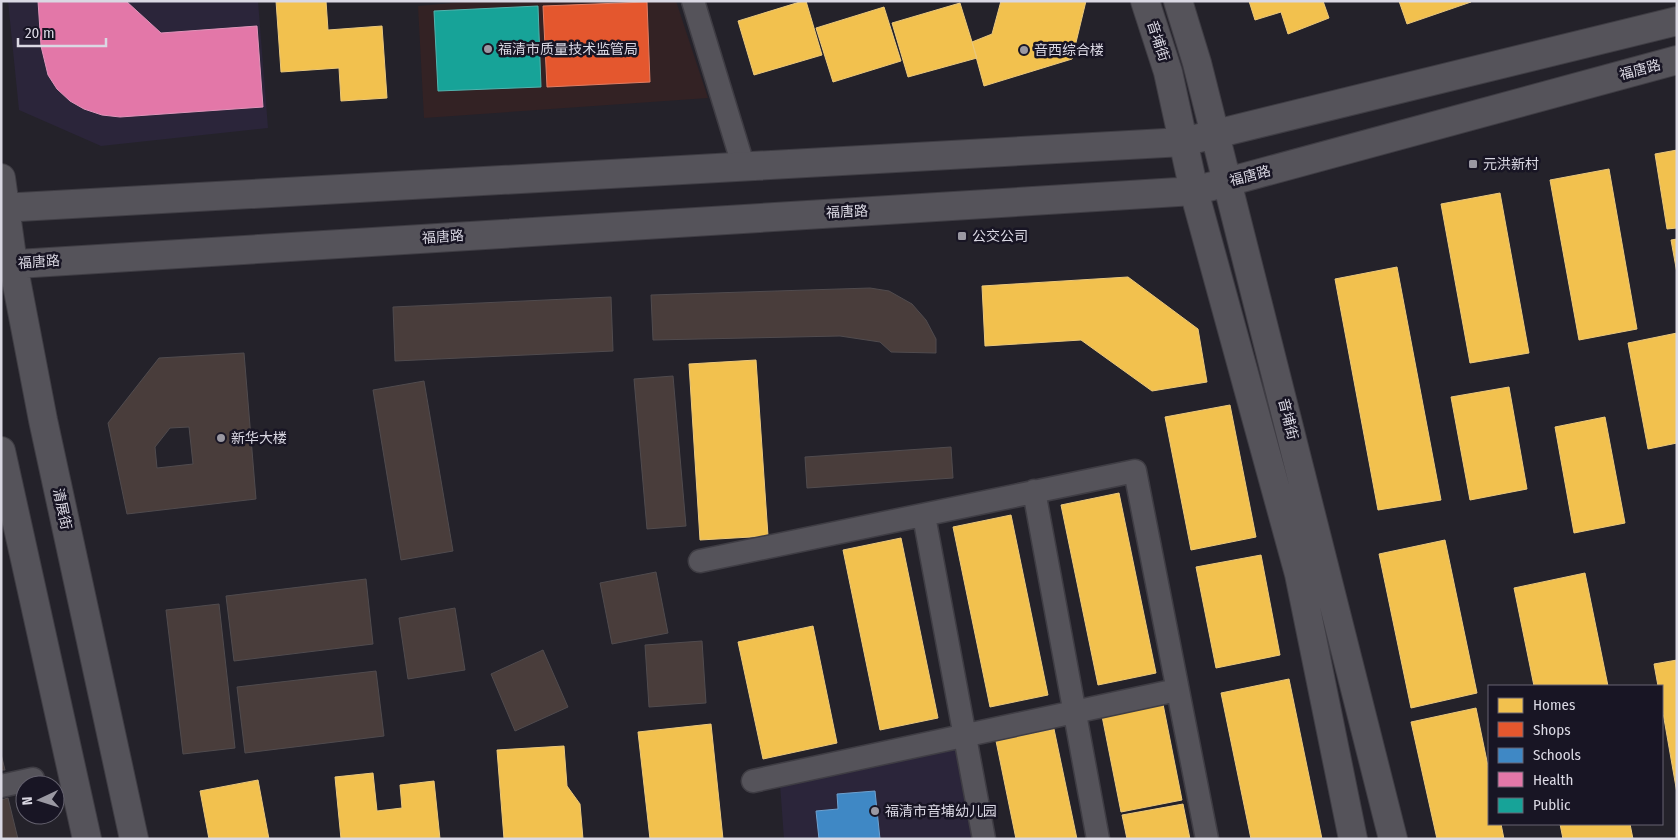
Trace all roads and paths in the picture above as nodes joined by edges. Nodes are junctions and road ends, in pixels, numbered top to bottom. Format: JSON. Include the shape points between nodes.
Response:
{"nodes":[{"id":1,"x":693,"y":1,"type":"edge"},
{"id":2,"x":1144,"y":1,"type":"edge"},
{"id":3,"x":1178,"y":1,"type":"edge"},
{"id":4,"x":1677,"y":22,"type":"edge"},
{"id":5,"x":1677,"y":60,"type":"edge"},
{"id":6,"x":1214,"y":134,"type":"junction"},
{"id":7,"x":1183,"y":142,"type":"junction"},
{"id":8,"x":744,"y":168,"type":"junction"},
{"id":9,"x":1,"y":178,"type":"edge"},
{"id":10,"x":1226,"y":183,"type":"junction"},
{"id":11,"x":1194,"y":191,"type":"junction"},
{"id":12,"x":3,"y":208,"type":"edge"},
{"id":13,"x":7,"y":264,"type":"edge"},
{"id":14,"x":1,"y":450,"type":"edge"},
{"id":15,"x":1034,"y":491,"type":"junction"},
{"id":16,"x":924,"y":516,"type":"junction"},
{"id":17,"x":700,"y":562,"type":"dead end"},
{"id":18,"x":1177,"y":690,"type":"junction"},
{"id":19,"x":1074,"y":712,"type":"junction"},
{"id":20,"x":965,"y":734,"type":"junction"},
{"id":21,"x":752,"y":781,"type":"dead end"},
{"id":22,"x":15,"y":783,"type":"edge"},
{"id":23,"x":1,"y":786,"type":"edge"},
{"id":24,"x":87,"y":839,"type":"edge"},
{"id":25,"x":134,"y":839,"type":"edge"},
{"id":26,"x":984,"y":839,"type":"edge"},
{"id":27,"x":1098,"y":839,"type":"edge"},
{"id":28,"x":1208,"y":839,"type":"edge"},
{"id":29,"x":1353,"y":839,"type":"edge"},
{"id":30,"x":1393,"y":839,"type":"edge"}],
"edges":[{"from":1,"to":8,"type":"street"},
{"from":2,"to":7,"type":"street","name":"音埔街","via":[[1168,72]]},
{"from":3,"to":6,"type":"street","name":"音埔街"},
{"from":4,"to":6,"type":"street"},
{"from":5,"to":10,"type":"street","name":"福唐路"},
{"from":6,"to":7,"type":"street"},
{"from":6,"to":10,"type":"street","name":"音埔街"},
{"from":7,"to":8,"type":"street"},
{"from":7,"to":11,"type":"street","name":"音埔街"},
{"from":8,"to":12,"type":"street"},
{"from":9,"to":12,"type":"street","name":"清展街"},
{"from":10,"to":11,"type":"street","name":"福唐路"},
{"from":10,"to":30,"type":"street","name":"音埔街"},
{"from":11,"to":13,"type":"street","name":"福唐路"},
{"from":11,"to":29,"type":"street","name":"音埔街","via":[[1299,574]]},
{"from":12,"to":13,"type":"street","name":"清展街"},
{"from":13,"to":25,"type":"street","name":"清展街"},
{"from":14,"to":24,"type":"street"},
{"from":15,"to":16,"type":"street"},
{"from":15,"to":18,"type":"street","via":[[1134,471]]},
{"from":15,"to":19,"type":"street"},
{"from":16,"to":17,"type":"street"},
{"from":16,"to":20,"type":"street"},
{"from":18,"to":19,"type":"street"},
{"from":18,"to":28,"type":"street"},
{"from":19,"to":20,"type":"street"},
{"from":19,"to":27,"type":"street"},
{"from":20,"to":21,"type":"street"},
{"from":20,"to":26,"type":"street"},
{"from":22,"to":23,"type":"street"}]}
